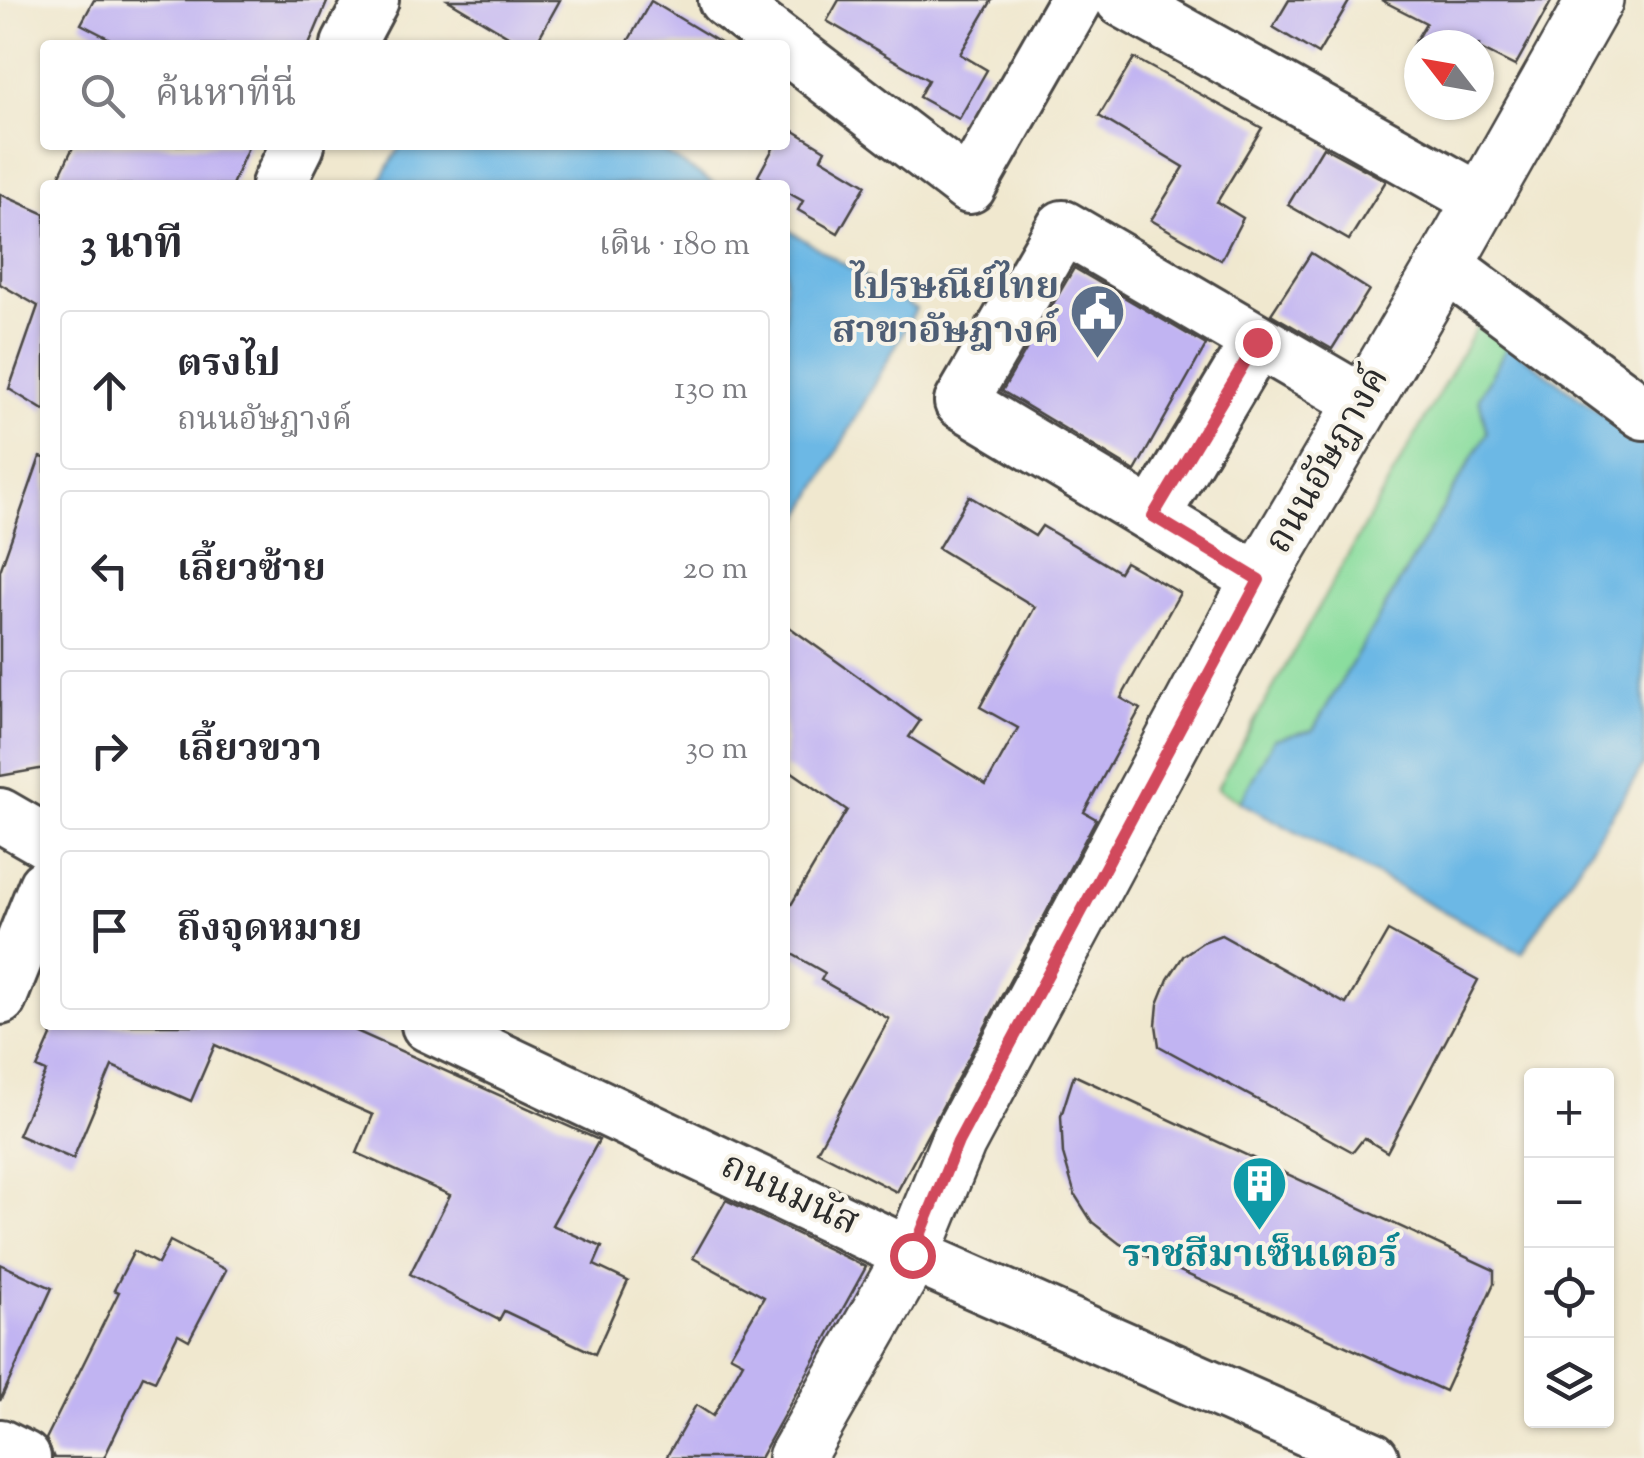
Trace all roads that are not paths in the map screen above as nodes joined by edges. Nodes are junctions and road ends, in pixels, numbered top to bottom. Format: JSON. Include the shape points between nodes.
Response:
{"nodes":[{"id":1,"x":372,"y":0,"type":"edge"},
{"id":2,"x":725,"y":0,"type":"edge"},
{"id":3,"x":1076,"y":0,"type":"edge"},
{"id":4,"x":1122,"y":0,"type":"edge"},
{"id":5,"x":1595,"y":0,"type":"edge"},
{"id":6,"x":351,"y":40,"type":"edge"},
{"id":7,"x":777,"y":40,"type":"edge"},
{"id":8,"x":790,"y":50,"type":"edge"},
{"id":9,"x":296,"y":150,"type":"edge"},
{"id":10,"x":280,"y":180,"type":"edge"},
{"id":11,"x":1482,"y":201,"type":"junction"},
{"id":12,"x":1445,"y":265,"type":"junction"},
{"id":13,"x":1257,"y":342,"type":"junction"},
{"id":14,"x":1363,"y":402,"type":"junction"},
{"id":15,"x":1644,"y":413,"type":"edge"},
{"id":16,"x":1153,"y":516,"type":"junction"},
{"id":17,"x":1259,"y":580,"type":"junction"},
{"id":18,"x":0,"y":815,"type":"edge"},
{"id":19,"x":40,"y":839,"type":"edge"},
{"id":20,"x":40,"y":898,"type":"edge"},
{"id":21,"x":0,"y":998,"type":"edge"},
{"id":22,"x":439,"y":1030,"type":"edge"},
{"id":23,"x":912,"y":1255,"type":"junction"},
{"id":24,"x":0,"y":1446,"type":"edge"},
{"id":25,"x":24,"y":1458,"type":"edge"},
{"id":26,"x":796,"y":1458,"type":"edge"},
{"id":27,"x":1372,"y":1458,"type":"edge"}],
"edges":[{"from":1,"to":6,"type":"street"},
{"from":2,"to":7,"type":"street"},
{"from":3,"to":8,"type":"street","via":[[969,187]]},
{"from":4,"to":11,"type":"street"},
{"from":5,"to":11,"type":"main road","name":"ถนนอัษฎางค์"},
{"from":9,"to":10,"type":"street"},
{"from":11,"to":12,"type":"main road","name":"ถนนอัษฎางค์"},
{"from":12,"to":14,"type":"main road","name":"ถนนอัษฎางค์"},
{"from":12,"to":15,"type":"street"},
{"from":13,"to":14,"type":"street"},
{"from":13,"to":16,"type":"street"},
{"from":13,"to":16,"type":"street","via":[[1063,227],[961,402]]},
{"from":14,"to":17,"type":"main road","name":"ถนนอัษฎางค์"},
{"from":16,"to":17,"type":"street"},
{"from":17,"to":23,"type":"main road","name":"ถนนอัษฎางค์","via":[[958,1142]]},
{"from":18,"to":19,"type":"street"},
{"from":20,"to":21,"type":"street"},
{"from":22,"to":23,"type":"street","name":"ถนนมนัส"},
{"from":23,"to":26,"type":"main road","name":"ถนนอัษฎางค์"},
{"from":23,"to":27,"type":"street","name":"ถนนมนัส"},
{"from":24,"to":25,"type":"street"}]}
